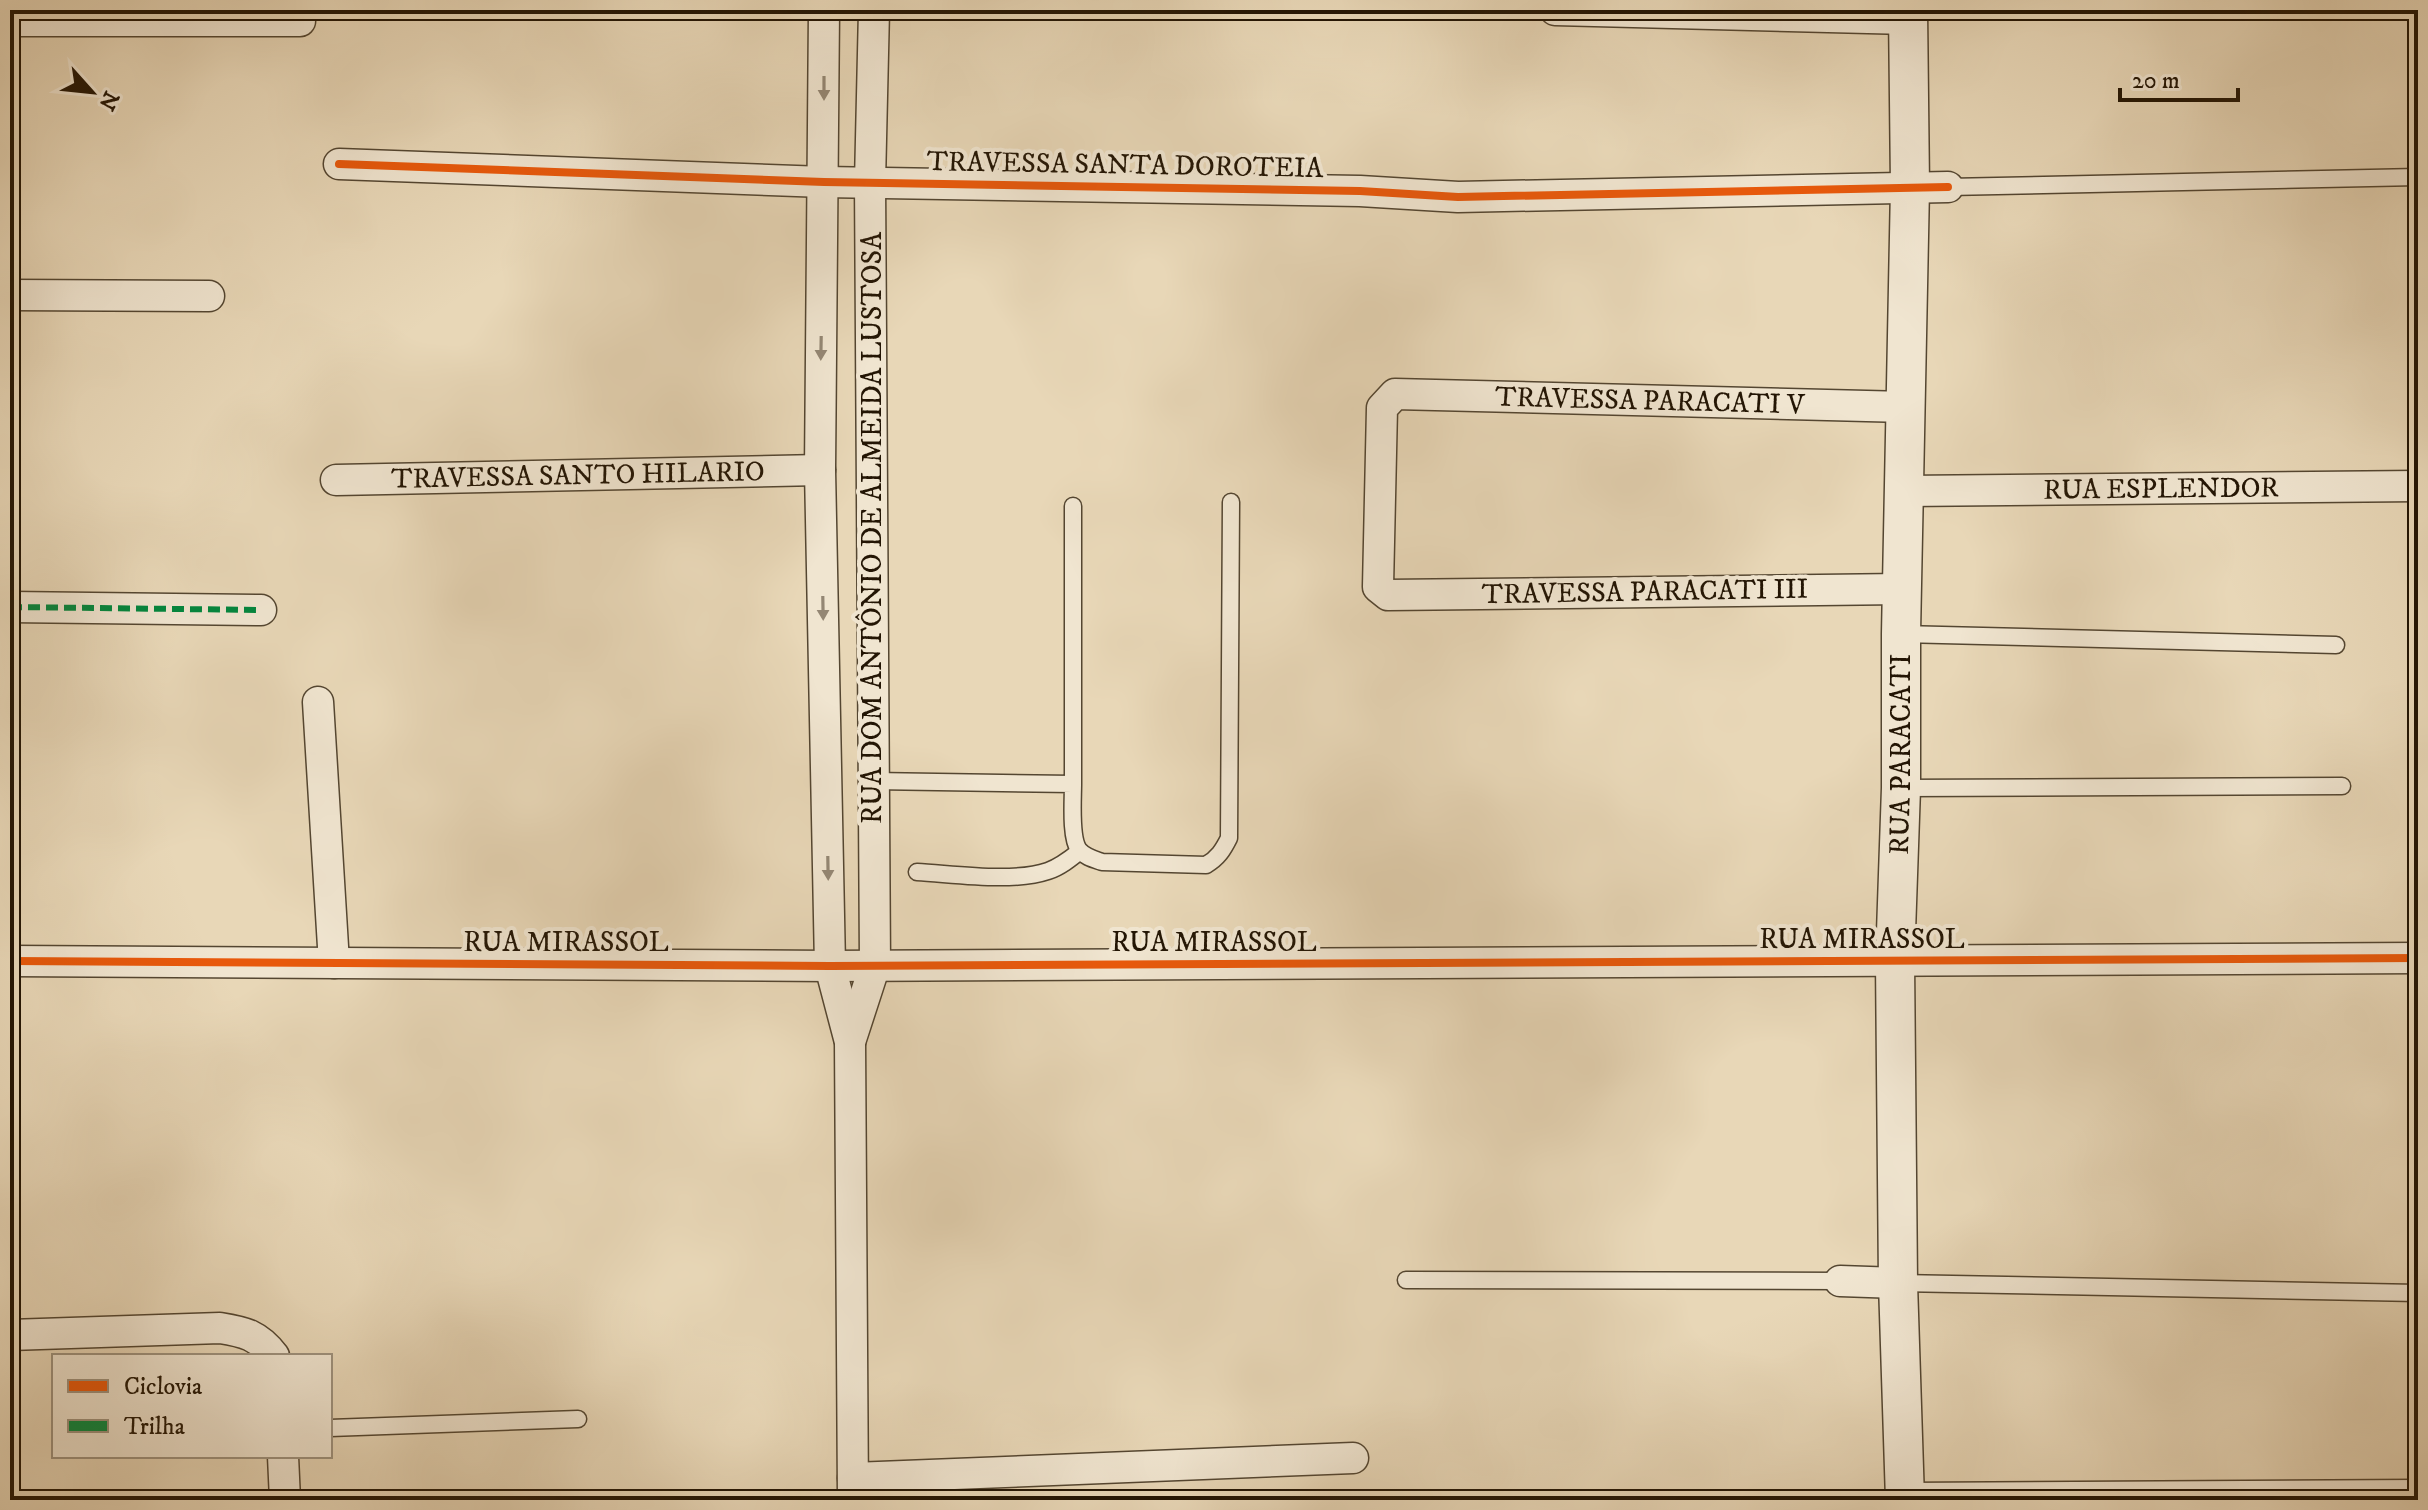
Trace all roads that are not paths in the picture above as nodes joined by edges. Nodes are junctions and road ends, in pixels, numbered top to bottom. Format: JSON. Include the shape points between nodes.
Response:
{"nodes":[{"id":1,"x":824,"y":10,"type":"edge"},
{"id":2,"x":874,"y":10,"type":"edge"},
{"id":3,"x":1555,"y":10,"type":"edge"},
{"id":4,"x":1908,"y":15,"type":"edge"},
{"id":5,"x":10,"y":21,"type":"edge"},
{"id":6,"x":300,"y":21,"type":"dead end"},
{"id":7,"x":339,"y":164,"type":"dead end"},
{"id":8,"x":2418,"y":177,"type":"edge"},
{"id":9,"x":824,"y":182,"type":"junction"},
{"id":10,"x":870,"y":182,"type":"junction"},
{"id":11,"x":1910,"y":187,"type":"junction"},
{"id":12,"x":1948,"y":187,"type":"joint"},
{"id":13,"x":10,"y":295,"type":"edge"},
{"id":14,"x":209,"y":296,"type":"dead end"},
{"id":15,"x":1906,"y":407,"type":"junction"},
{"id":16,"x":820,"y":470,"type":"junction"},
{"id":17,"x":336,"y":480,"type":"dead end"},
{"id":18,"x":2418,"y":486,"type":"edge"},
{"id":19,"x":1905,"y":491,"type":"junction"},
{"id":20,"x":1231,"y":502,"type":"dead end"},
{"id":21,"x":1073,"y":506,"type":"dead end"},
{"id":22,"x":1902,"y":589,"type":"junction"},
{"id":23,"x":1388,"y":595,"type":"joint"},
{"id":24,"x":10,"y":607,"type":"edge"},
{"id":25,"x":261,"y":610,"type":"dead end"},
{"id":26,"x":1901,"y":634,"type":"junction"},
{"id":27,"x":2336,"y":645,"type":"dead end"},
{"id":28,"x":318,"y":702,"type":"dead end"},
{"id":29,"x":873,"y":781,"type":"junction"},
{"id":30,"x":1073,"y":784,"type":"junction"},
{"id":31,"x":2342,"y":786,"type":"dead end"},
{"id":32,"x":1901,"y":788,"type":"junction"},
{"id":33,"x":1080,"y":851,"type":"junction"},
{"id":34,"x":917,"y":872,"type":"dead end"},
{"id":35,"x":2418,"y":958,"type":"edge"},
{"id":36,"x":10,"y":961,"type":"edge"},
{"id":37,"x":1895,"y":961,"type":"junction"},
{"id":38,"x":334,"y":963,"type":"junction"},
{"id":39,"x":875,"y":965,"type":"junction"},
{"id":40,"x":830,"y":966,"type":"junction"},
{"id":41,"x":850,"y":1042,"type":"junction"},
{"id":42,"x":1406,"y":1280,"type":"dead end"},
{"id":43,"x":1840,"y":1281,"type":"joint"},
{"id":44,"x":1898,"y":1283,"type":"junction"},
{"id":45,"x":2418,"y":1293,"type":"edge"},
{"id":46,"x":10,"y":1335,"type":"edge"},
{"id":47,"x":273,"y":1354,"type":"edge"},
{"id":48,"x":578,"y":1419,"type":"dead end"},
{"id":49,"x":332,"y":1428,"type":"edge"},
{"id":50,"x":283,"y":1458,"type":"edge"},
{"id":51,"x":1353,"y":1458,"type":"dead end"},
{"id":52,"x":853,"y":1489,"type":"edge"},
{"id":53,"x":2418,"y":1495,"type":"edge"},
{"id":54,"x":1905,"y":1499,"type":"edge"},
{"id":55,"x":285,"y":1500,"type":"edge"}],
"edges":[{"from":1,"to":9,"type":"street","name":"RUA DOM ANTÔNIO DE ALMEIDA LUSTOSA","one_way":true},
{"from":2,"to":10,"type":"street","name":"RUA DOM ANTÔNIO DE ALMEIDA LUSTOSA"},
{"from":3,"to":4,"type":"street"},
{"from":4,"to":11,"type":"street","name":"RUA PARACATI"},
{"from":5,"to":6,"type":"street"},
{"from":7,"to":9,"type":"street","name":"TRAVESSA SANTA DOROTEIA"},
{"from":8,"to":12,"type":"lane"},
{"from":9,"to":10,"type":"street","name":"TRAVESSA SANTA DOROTEIA"},
{"from":9,"to":16,"type":"street","name":"RUA DOM ANTÔNIO DE ALMEIDA LUSTOSA","one_way":true},
{"from":10,"to":11,"type":"street","name":"TRAVESSA SANTA DOROTEIA","via":[[1458,197]]},
{"from":10,"to":29,"type":"street","name":"RUA DOM ANTÔNIO DE ALMEIDA LUSTOSA"},
{"from":11,"to":12,"type":"street","name":"TRAVESSA SANTA DOROTEIA"},
{"from":11,"to":15,"type":"street","name":"RUA PARACATI"},
{"from":13,"to":14,"type":"street"},
{"from":15,"to":19,"type":"street","name":"RUA PARACATI"},
{"from":15,"to":23,"type":"street","name":"TRAVESSA PARACATI V","via":[[1395,394],[1382,408],[1378,587]]},
{"from":16,"to":17,"type":"street","name":"TRAVESSA SANTO HILARIO"},
{"from":16,"to":40,"type":"street","name":"RUA DOM ANTÔNIO DE ALMEIDA LUSTOSA","one_way":true},
{"from":18,"to":19,"type":"street","name":"RUA ESPLENDOR"},
{"from":19,"to":22,"type":"street","name":"RUA PARACATI"},
{"from":20,"to":33,"type":"lane","via":[[1229,838],[1216,860],[1206,865],[1102,862]]},
{"from":21,"to":30,"type":"lane"},
{"from":22,"to":23,"type":"street","name":"TRAVESSA PARACATI III"},
{"from":22,"to":26,"type":"street","name":"RUA PARACATI"},
{"from":24,"to":25,"type":"street"},
{"from":26,"to":27,"type":"lane"},
{"from":26,"to":32,"type":"street","name":"RUA PARACATI"},
{"from":28,"to":38,"type":"street"},
{"from":29,"to":30,"type":"lane"},
{"from":29,"to":39,"type":"street","name":"RUA DOM ANTÔNIO DE ALMEIDA LUSTOSA"},
{"from":30,"to":33,"type":"lane"},
{"from":31,"to":32,"type":"lane"},
{"from":32,"to":37,"type":"street","name":"RUA PARACATI"},
{"from":33,"to":34,"type":"lane","via":[[1049,871],[1032,875]]},
{"from":35,"to":37,"type":"street","name":"RUA MIRASSOL"},
{"from":36,"to":38,"type":"street","name":"RUA MIRASSOL"},
{"from":37,"to":39,"type":"street","name":"RUA MIRASSOL"},
{"from":37,"to":44,"type":"street","name":"RUA PARACATI"},
{"from":38,"to":40,"type":"street","name":"RUA MIRASSOL"},
{"from":39,"to":40,"type":"street","name":"RUA MIRASSOL"},
{"from":39,"to":41,"type":"street","name":"RUA DOM ANTÔNIO DE ALMEIDA LUSTOSA"},
{"from":40,"to":41,"type":"street","name":"RUA DOM ANTÔNIO DE ALMEIDA LUSTOSA"},
{"from":41,"to":52,"type":"street","name":"RUA DOM ANTÔNIO DE ALMEIDA LUSTOSA"},
{"from":42,"to":43,"type":"lane"},
{"from":43,"to":44,"type":"street"},
{"from":44,"to":45,"type":"lane"},
{"from":44,"to":54,"type":"street","name":"RUA PARACATI"},
{"from":46,"to":47,"type":"street","via":[[220,1328],[263,1341]]},
{"from":48,"to":49,"type":"lane"},
{"from":50,"to":55,"type":"street"},
{"from":51,"to":52,"type":"street"},
{"from":53,"to":54,"type":"street"}]}
